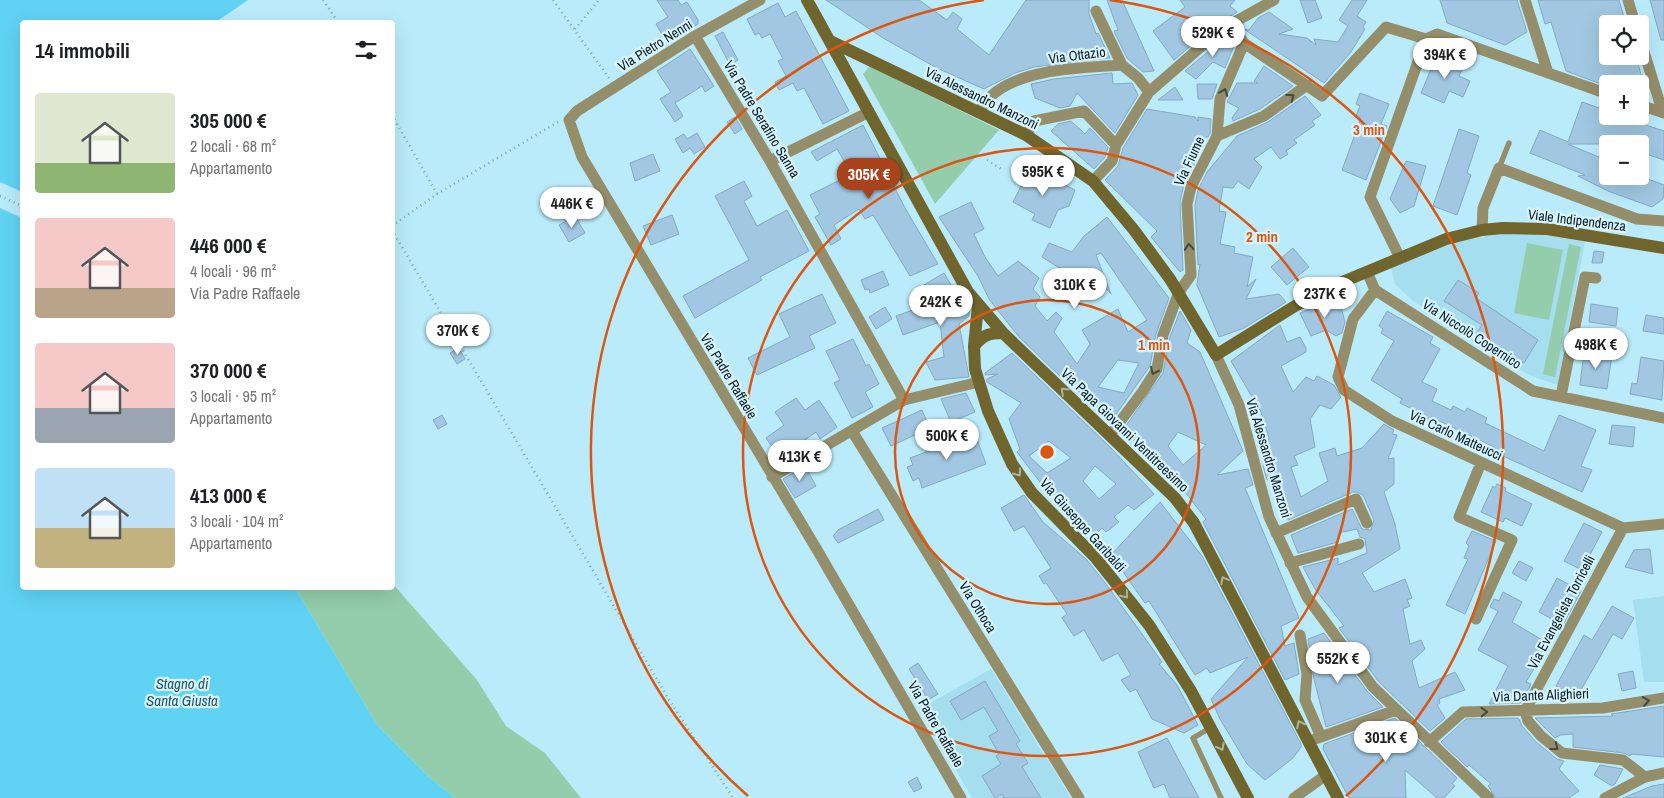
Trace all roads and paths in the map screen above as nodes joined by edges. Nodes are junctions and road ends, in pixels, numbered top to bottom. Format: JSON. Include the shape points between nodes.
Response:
{"nodes":[{"id":1,"x":323,"y":0,"type":"edge"},
{"id":2,"x":553,"y":0,"type":"edge"},
{"id":3,"x":599,"y":0,"type":"edge"},
{"id":4,"x":760,"y":0,"type":"edge"},
{"id":5,"x":807,"y":0,"type":"edge"},
{"id":6,"x":1274,"y":0,"type":"edge"},
{"id":7,"x":1525,"y":0,"type":"edge"},
{"id":8,"x":1628,"y":0,"type":"edge"},
{"id":9,"x":1096,"y":11,"type":"dead end"},
{"id":10,"x":1632,"y":15,"type":"edge"},
{"id":11,"x":337,"y":20,"type":"edge"},
{"id":12,"x":1230,"y":24,"type":"junction"},
{"id":13,"x":575,"y":29,"type":"junction"},
{"id":14,"x":695,"y":36,"type":"junction"},
{"id":15,"x":1426,"y":39,"type":"junction"},
{"id":16,"x":830,"y":41,"type":"junction"},
{"id":17,"x":1244,"y":43,"type":"junction"},
{"id":18,"x":1122,"y":65,"type":"junction"},
{"id":19,"x":1648,"y":65,"type":"edge"},
{"id":20,"x":1548,"y":73,"type":"junction"},
{"id":21,"x":1307,"y":85,"type":"junction"},
{"id":22,"x":615,"y":87,"type":"junction"},
{"id":23,"x":1599,"y":91,"type":"edge"},
{"id":24,"x":1149,"y":92,"type":"junction"},
{"id":25,"x":1649,"y":108,"type":"edge"},
{"id":26,"x":978,"y":111,"type":"junction"},
{"id":27,"x":869,"y":112,"type":"junction"},
{"id":28,"x":1663,"y":113,"type":"edge"},
{"id":29,"x":395,"y":120,"type":"edge"},
{"id":30,"x":569,"y":120,"type":"junction"},
{"id":31,"x":1026,"y":135,"type":"junction"},
{"id":32,"x":1217,"y":136,"type":"junction"},
{"id":33,"x":1509,"y":143,"type":"dead end"},
{"id":34,"x":1116,"y":144,"type":"junction"},
{"id":35,"x":987,"y":160,"type":"dead end"},
{"id":36,"x":770,"y":161,"type":"junction"},
{"id":37,"x":1499,"y":168,"type":"junction"},
{"id":38,"x":1001,"y":169,"type":"dead end"},
{"id":39,"x":1092,"y":181,"type":"junction"},
{"id":40,"x":437,"y":194,"type":"junction"},
{"id":41,"x":0,"y":196,"type":"edge"},
{"id":42,"x":20,"y":205,"type":"edge"},
{"id":43,"x":1664,"y":221,"type":"edge"},
{"id":44,"x":395,"y":224,"type":"edge"},
{"id":45,"x":1482,"y":230,"type":"junction"},
{"id":46,"x":395,"y":235,"type":"edge"},
{"id":47,"x":1664,"y":248,"type":"edge"},
{"id":48,"x":1400,"y":258,"type":"junction"},
{"id":49,"x":1367,"y":272,"type":"junction"},
{"id":50,"x":1596,"y":278,"type":"dead end"},
{"id":51,"x":1375,"y":290,"type":"junction"},
{"id":52,"x":1179,"y":292,"type":"junction"},
{"id":53,"x":978,"y":306,"type":"junction"},
{"id":54,"x":1003,"y":333,"type":"junction"},
{"id":55,"x":974,"y":346,"type":"junction"},
{"id":56,"x":1216,"y":355,"type":"junction"},
{"id":57,"x":979,"y":382,"type":"junction"},
{"id":58,"x":1562,"y":396,"type":"junction"},
{"id":59,"x":904,"y":400,"type":"junction"},
{"id":60,"x":1664,"y":418,"type":"edge"},
{"id":61,"x":852,"y":431,"type":"junction"},
{"id":62,"x":1110,"y":434,"type":"junction"},
{"id":63,"x":1481,"y":463,"type":"junction"},
{"id":64,"x":772,"y":477,"type":"junction"},
{"id":65,"x":1367,"y":523,"type":"dead end"},
{"id":66,"x":1664,"y":524,"type":"edge"},
{"id":67,"x":1623,"y":528,"type":"junction"},
{"id":68,"x":1276,"y":533,"type":"junction"},
{"id":69,"x":1359,"y":544,"type":"dead end"},
{"id":70,"x":1290,"y":563,"type":"junction"},
{"id":71,"x":1476,"y":619,"type":"dead end"},
{"id":72,"x":1300,"y":636,"type":"dead end"},
{"id":73,"x":1664,"y":698,"type":"edge"},
{"id":74,"x":1396,"y":710,"type":"junction"},
{"id":75,"x":1525,"y":711,"type":"junction"},
{"id":76,"x":1210,"y":728,"type":"junction"},
{"id":77,"x":1315,"y":739,"type":"junction"},
{"id":78,"x":1429,"y":742,"type":"junction"},
{"id":79,"x":1664,"y":773,"type":"edge"},
{"id":80,"x":1326,"y":774,"type":"junction"},
{"id":81,"x":1645,"y":777,"type":"junction"},
{"id":82,"x":733,"y":798,"type":"edge"},
{"id":83,"x":961,"y":798,"type":"edge"},
{"id":84,"x":1080,"y":798,"type":"edge"},
{"id":85,"x":1221,"y":798,"type":"edge"},
{"id":86,"x":1247,"y":798,"type":"edge"},
{"id":87,"x":1294,"y":798,"type":"edge"},
{"id":88,"x":1338,"y":798,"type":"edge"},
{"id":89,"x":1489,"y":798,"type":"edge"},
{"id":90,"x":1605,"y":798,"type":"edge"}],
"edges":[{"from":1,"to":11,"type":"path"},
{"from":2,"to":13,"type":"path"},
{"from":3,"to":13,"type":"path"},
{"from":4,"to":14,"type":"street","name":"Via Pietro Nenni"},
{"from":5,"to":16,"type":"main road","name":"Via Papa Giovanni Ventitreesimo"},
{"from":6,"to":12,"type":"street"},
{"from":7,"to":20,"type":"street"},
{"from":8,"to":10,"type":"street"},
{"from":9,"to":18,"type":"street"},
{"from":12,"to":17,"type":"street"},
{"from":12,"to":24,"type":"street"},
{"from":13,"to":22,"type":"path"},
{"from":14,"to":22,"type":"street","name":"Via Pietro Nenni"},
{"from":14,"to":36,"type":"street","name":"Via Padre Serafino Sanna"},
{"from":15,"to":20,"type":"street","via":[[1437,34]]},
{"from":15,"to":21,"type":"street","via":[[1386,27],[1322,96]]},
{"from":15,"to":48,"type":"street","via":[[1370,197]]},
{"from":16,"to":26,"type":"main road","name":"Via Alessandro Manzoni"},
{"from":16,"to":27,"type":"main road","name":"Via Papa Giovanni Ventitreesimo"},
{"from":17,"to":21,"type":"street"},
{"from":32,"to":17,"type":"street","name":"Via Fiume","one_way":true,"via":[[1220,99]]},
{"from":18,"to":24,"type":"street","name":"Via Ottazio"},
{"from":18,"to":26,"type":"street","name":"Via Ottazio","via":[[1058,70],[1015,82],[992,96]]},
{"from":19,"to":28,"type":"street"},
{"from":20,"to":23,"type":"street"},
{"from":32,"to":21,"type":"street","one_way":true,"via":[[1264,116]]},
{"from":22,"to":30,"type":"street","name":"Via Pietro Nenni","via":[[577,111]]},
{"from":24,"to":34,"type":"street"},
{"from":25,"to":28,"type":"street"},
{"from":26,"to":31,"type":"main road","name":"Via Alessandro Manzoni"},
{"from":27,"to":36,"type":"street"},
{"from":27,"to":53,"type":"main road","name":"Via Papa Giovanni Ventitreesimo"},
{"from":29,"to":40,"type":"path"},
{"from":30,"to":40,"type":"path","via":[[559,121]]},
{"from":30,"to":64,"type":"street","name":"Via Padre Raffaele","via":[[582,156]]},
{"from":31,"to":34,"type":"street","via":[[1034,121],[1084,110]]},
{"from":31,"to":39,"type":"main road","name":"Via Alessandro Manzoni"},
{"from":52,"to":32,"type":"street","name":"Via Fiume","one_way":true,"via":[[1191,275],[1187,204],[1191,187]]},
{"from":33,"to":37,"type":"lane"},
{"from":34,"to":39,"type":"street","via":[[1112,160]]},
{"from":35,"to":38,"type":"path"},
{"from":36,"to":59,"type":"street","name":"Via Padre Serafino Sanna"},
{"from":37,"to":43,"type":"street","via":[[1637,220]]},
{"from":37,"to":45,"type":"street","via":[[1483,208]]},
{"from":39,"to":52,"type":"main road","name":"Via Alessandro Manzoni","via":[[1134,230]]},
{"from":40,"to":44,"type":"path"},
{"from":41,"to":42,"type":"path"},
{"from":45,"to":47,"type":"main road","name":"Viale Indipendenza","via":[[1547,229]]},
{"from":45,"to":48,"type":"main road","name":"Viale Indipendenza","via":[[1446,239]]},
{"from":46,"to":82,"type":"path","via":[[668,698]]},
{"from":48,"to":49,"type":"main road","name":"Viale Indipendenza"},
{"from":49,"to":51,"type":"street"},
{"from":49,"to":56,"type":"main road","name":"Viale Indipendenza","via":[[1295,306]]},
{"from":50,"to":58,"type":"street","via":[[1585,277]]},
{"from":51,"to":58,"type":"street","name":"Via Niccolò Copernico","via":[[1533,391]]},
{"from":51,"to":63,"type":"street","name":"Via Carlo Matteucci","via":[[1353,319],[1338,377],[1344,390],[1392,421]]},
{"from":52,"to":56,"type":"main road","name":"Via Alessandro Manzoni"},
{"from":52,"to":62,"type":"street","name":"Via Fiume","one_way":true,"via":[[1163,335],[1157,369]]},
{"from":53,"to":54,"type":"main road","name":"Via Papa Giovanni Ventitreesimo"},
{"from":53,"to":55,"type":"main road","name":"Via Giuseppe Garibaldi"},
{"from":54,"to":55,"type":"main road","via":[[989,333]]},
{"from":62,"to":54,"type":"main road","name":"Via Papa Giovanni Ventitreesimo","one_way":true},
{"from":55,"to":57,"type":"main road","name":"Via Giuseppe Garibaldi"},
{"from":56,"to":68,"type":"street","name":"Via Alessandro Manzoni","via":[[1239,405]]},
{"from":57,"to":59,"type":"street"},
{"from":57,"to":76,"type":"main road","name":"Via Giuseppe Garibaldi","one_way":true,"via":[[1012,464],[1032,493],[1095,556],[1149,625],[1191,691]]},
{"from":58,"to":60,"type":"street","name":"Via Niccolò Copernico"},
{"from":59,"to":61,"type":"street"},
{"from":61,"to":64,"type":"street"},
{"from":61,"to":84,"type":"street","name":"Via Othoca"},
{"from":77,"to":62,"type":"main road","name":"Via Papa Giovanni Ventitreesimo","one_way":true,"via":[[1194,522],[1175,498]]},
{"from":63,"to":67,"type":"street","name":"Via Carlo Matteucci"},
{"from":63,"to":71,"type":"street","via":[[1459,517],[1512,540]]},
{"from":64,"to":83,"type":"street","name":"Via Padre Raffaele"},
{"from":65,"to":68,"type":"street","via":[[1356,499]]},
{"from":66,"to":67,"type":"street"},
{"from":67,"to":75,"type":"street","name":"Via Evangelista Torricelli"},
{"from":68,"to":70,"type":"street","name":"Via Alessandro Manzoni"},
{"from":69,"to":70,"type":"street"},
{"from":70,"to":74,"type":"street","name":"Via Alessandro Manzoni","via":[[1312,603],[1373,687]]},
{"from":72,"to":77,"type":"street","via":[[1307,674],[1304,700]]},
{"from":75,"to":73,"type":"street","name":"Via Dante Alighieri","one_way":true,"via":[[1603,708]]},
{"from":74,"to":77,"type":"street"},
{"from":74,"to":78,"type":"street","name":"Via Alessandro Manzoni"},
{"from":78,"to":75,"type":"street","name":"Via Dante Alighieri","one_way":true,"via":[[1463,712]]},
{"from":75,"to":81,"type":"street","one_way":true,"via":[[1528,721],[1541,736],[1562,753],[1623,760]]},
{"from":76,"to":85,"type":"lane","via":[[1192,738]]},
{"from":76,"to":86,"type":"main road","name":"Via Giuseppe Garibaldi","one_way":true},
{"from":77,"to":80,"type":"main road","name":"Via Papa Giovanni Ventitreesimo"},
{"from":78,"to":89,"type":"street","name":"Via Alessandro Manzoni"},
{"from":79,"to":81,"type":"street"},
{"from":80,"to":87,"type":"street"},
{"from":80,"to":88,"type":"main road","name":"Via Papa Giovanni Ventitreesimo"},
{"from":81,"to":90,"type":"street"}]}
